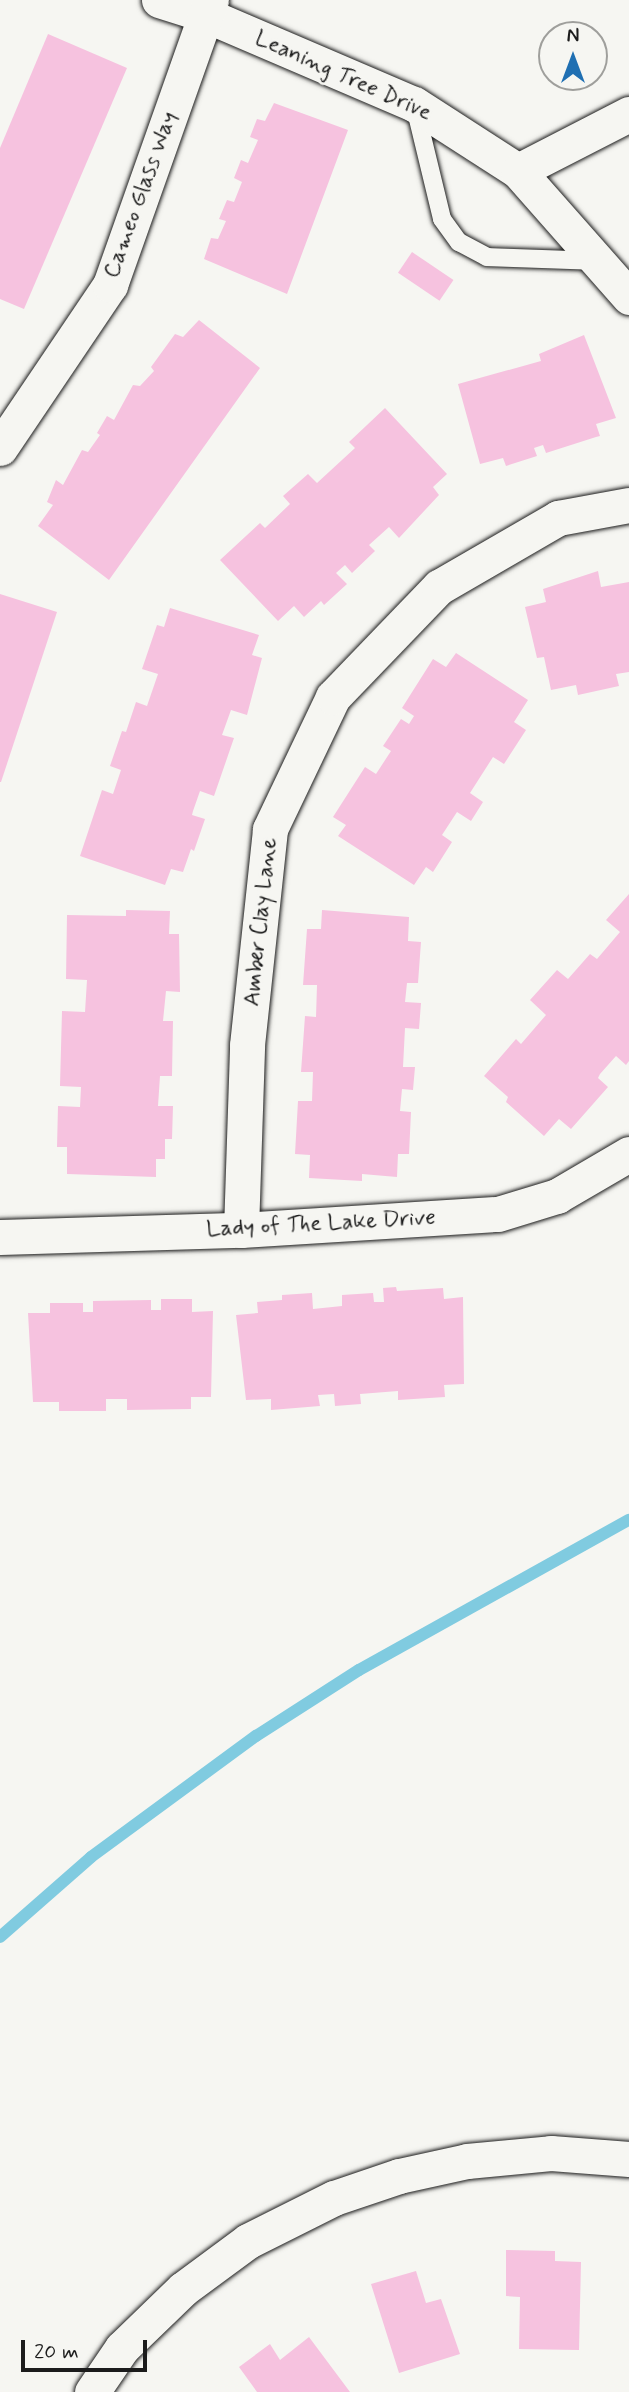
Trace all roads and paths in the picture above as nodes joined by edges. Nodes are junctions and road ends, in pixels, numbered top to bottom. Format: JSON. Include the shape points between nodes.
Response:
{"nodes":[{"id":1,"x":159,"y":0,"type":"edge"},
{"id":2,"x":208,"y":8,"type":"edge"},
{"id":3,"x":414,"y":104,"type":"junction"},
{"id":4,"x":629,"y":114,"type":"edge"},
{"id":5,"x":518,"y":171,"type":"junction"},
{"id":6,"x":597,"y":261,"type":"junction"},
{"id":7,"x":629,"y":297,"type":"edge"},
{"id":8,"x":0,"y":448,"type":"edge"},
{"id":9,"x":629,"y":505,"type":"edge"},
{"id":10,"x":629,"y":1154,"type":"edge"},
{"id":11,"x":241,"y":1230,"type":"junction"},
{"id":12,"x":0,"y":1237,"type":"edge"},
{"id":13,"x":629,"y":2159,"type":"edge"},
{"id":14,"x":92,"y":2392,"type":"edge"}],
"edges":[{"from":1,"to":2,"type":"street","name":"Leaning Tree Drive"},
{"from":2,"to":3,"type":"street","name":"Leaning Tree Drive"},
{"from":2,"to":8,"type":"street","name":"Cameo Glass Way","via":[[110,285]]},
{"from":3,"to":5,"type":"street","name":"Leaning Tree Drive"},
{"from":3,"to":6,"type":"lane","via":[[442,219],[459,242],[488,257]]},
{"from":4,"to":5,"type":"street"},
{"from":5,"to":6,"type":"street","name":"Leaning Tree Drive"},
{"from":6,"to":7,"type":"street","name":"Leaning Tree Drive"},
{"from":9,"to":11,"type":"street","name":"Amber Clay Lane","via":[[558,518],[439,587],[332,697],[270,829],[247,1045]]},
{"from":10,"to":11,"type":"street","name":"Lady of The Lake Drive","via":[[557,1196],[498,1214]]},
{"from":11,"to":12,"type":"street","name":"Lady of The Lake Drive"},
{"from":13,"to":14,"type":"street","via":[[551,2153],[467,2161],[399,2176],[334,2198],[248,2241],[183,2289],[122,2348]]}]}
